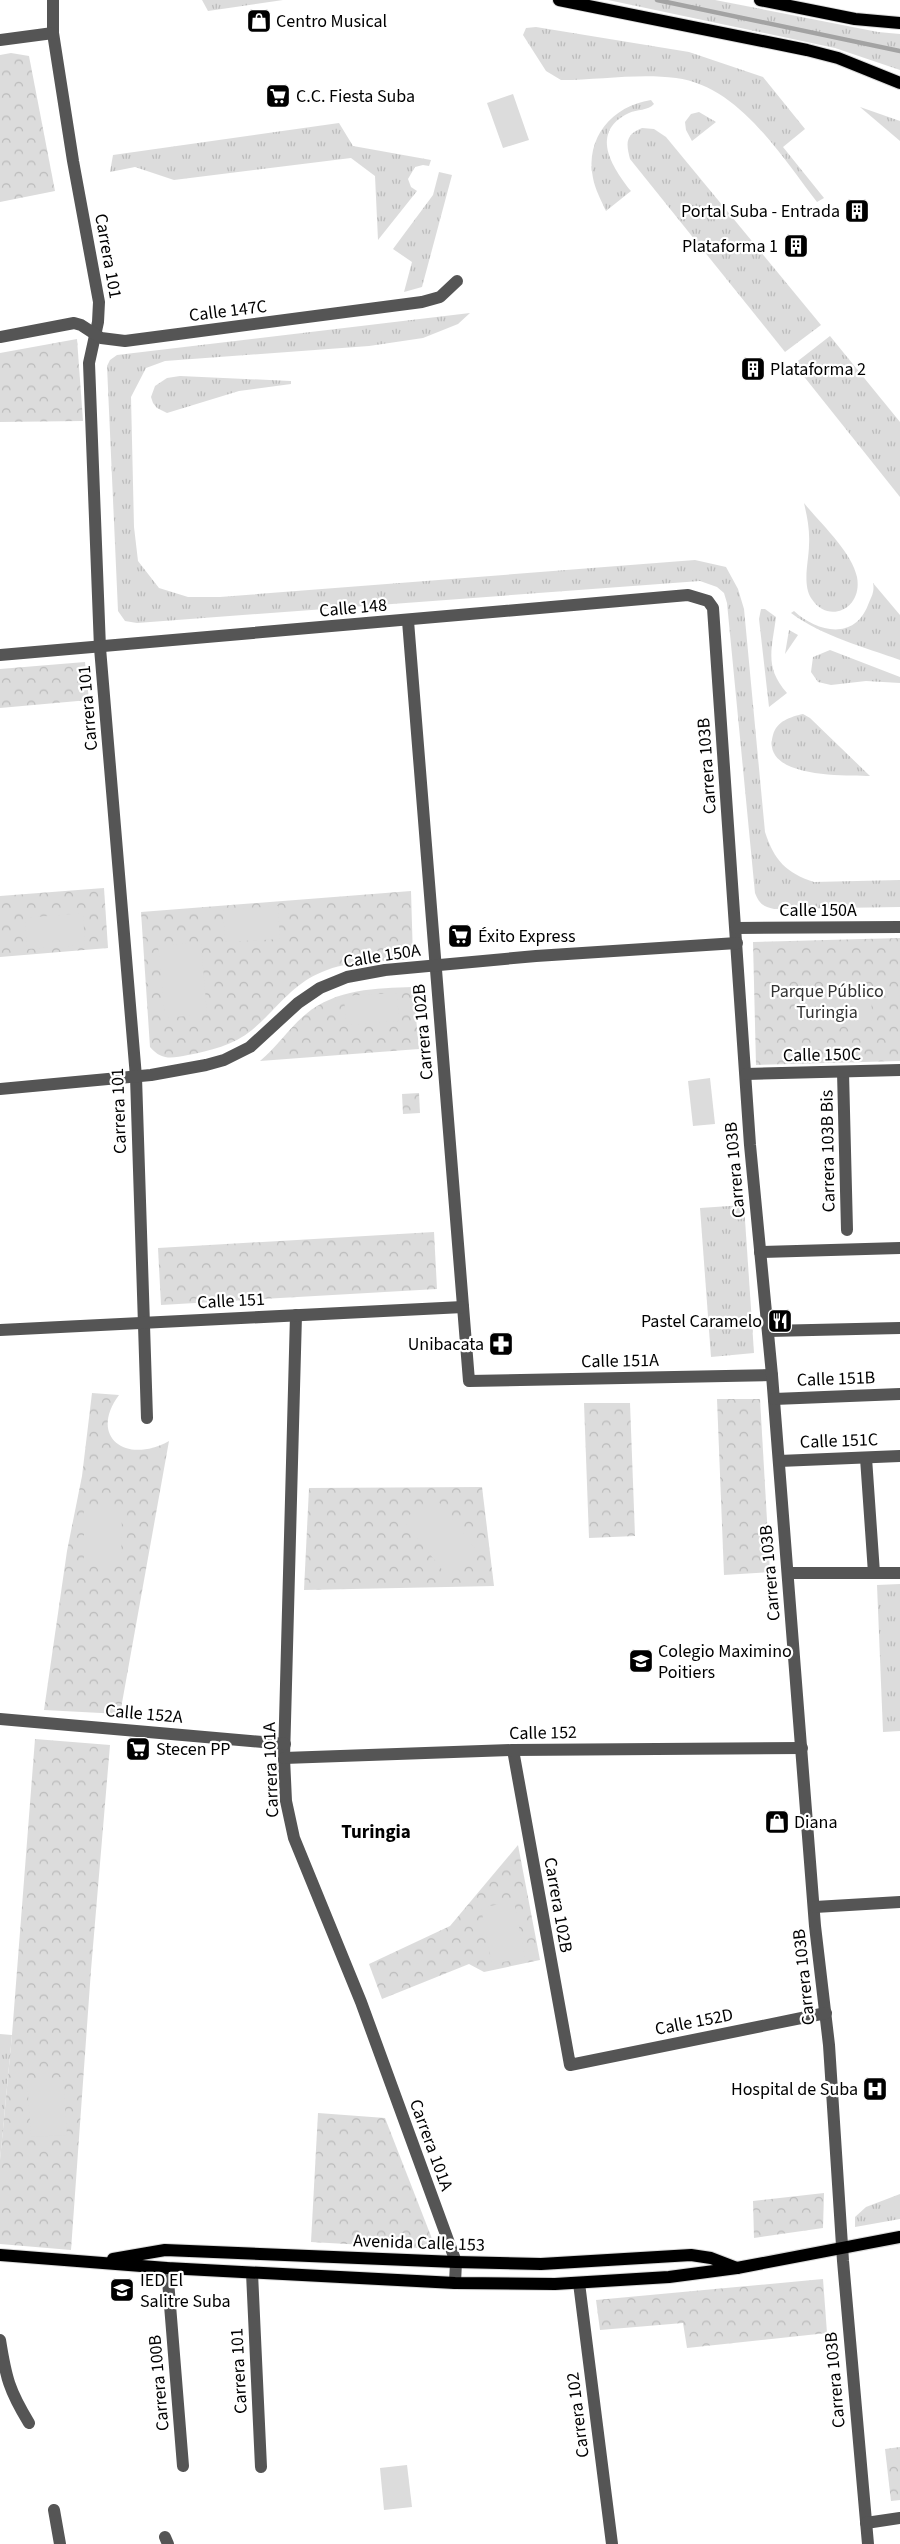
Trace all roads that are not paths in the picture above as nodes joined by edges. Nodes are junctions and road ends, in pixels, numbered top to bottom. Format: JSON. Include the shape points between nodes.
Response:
{"nodes":[{"id":1,"x":53,"y":0,"type":"edge"},
{"id":2,"x":559,"y":0,"type":"edge"},
{"id":3,"x":760,"y":0,"type":"edge"},
{"id":4,"x":900,"y":23,"type":"edge"},
{"id":5,"x":53,"y":33,"type":"junction"},
{"id":6,"x":0,"y":40,"type":"edge"},
{"id":7,"x":900,"y":83,"type":"edge"},
{"id":8,"x":457,"y":281,"type":"dead end"},
{"id":9,"x":95,"y":334,"type":"junction"},
{"id":10,"x":0,"y":337,"type":"edge"},
{"id":11,"x":708,"y":600,"type":"joint"},
{"id":12,"x":408,"y":621,"type":"junction"},
{"id":13,"x":100,"y":648,"type":"junction"},
{"id":14,"x":0,"y":655,"type":"edge"},
{"id":15,"x":900,"y":927,"type":"edge"},
{"id":16,"x":736,"y":928,"type":"junction"},
{"id":17,"x":737,"y":943,"type":"junction"},
{"id":18,"x":436,"y":966,"type":"junction"},
{"id":19,"x":900,"y":1070,"type":"edge"},
{"id":20,"x":843,"y":1072,"type":"junction"},
{"id":21,"x":746,"y":1074,"type":"junction"},
{"id":22,"x":136,"y":1077,"type":"junction"},
{"id":23,"x":0,"y":1089,"type":"edge"},
{"id":24,"x":847,"y":1230,"type":"dead end"},
{"id":25,"x":900,"y":1248,"type":"edge"},
{"id":26,"x":760,"y":1252,"type":"junction"},
{"id":27,"x":463,"y":1307,"type":"junction"},
{"id":28,"x":296,"y":1315,"type":"junction"},
{"id":29,"x":144,"y":1323,"type":"junction"},
{"id":30,"x":900,"y":1328,"type":"edge"},
{"id":31,"x":0,"y":1330,"type":"edge"},
{"id":32,"x":768,"y":1331,"type":"junction"},
{"id":33,"x":772,"y":1375,"type":"junction"},
{"id":34,"x":469,"y":1381,"type":"joint"},
{"id":35,"x":900,"y":1394,"type":"edge"},
{"id":36,"x":774,"y":1399,"type":"junction"},
{"id":37,"x":147,"y":1418,"type":"dead end"},
{"id":38,"x":900,"y":1456,"type":"edge"},
{"id":39,"x":866,"y":1458,"type":"junction"},
{"id":40,"x":779,"y":1461,"type":"junction"},
{"id":41,"x":788,"y":1573,"type":"junction"},
{"id":42,"x":874,"y":1573,"type":"junction"},
{"id":43,"x":900,"y":1573,"type":"edge"},
{"id":44,"x":0,"y":1719,"type":"edge"},
{"id":45,"x":285,"y":1744,"type":"junction"},
{"id":46,"x":802,"y":1748,"type":"junction"},
{"id":47,"x":513,"y":1750,"type":"junction"},
{"id":48,"x":284,"y":1758,"type":"junction"},
{"id":49,"x":900,"y":1902,"type":"edge"},
{"id":50,"x":814,"y":1907,"type":"junction"},
{"id":51,"x":826,"y":2014,"type":"junction"},
{"id":52,"x":570,"y":2065,"type":"joint"},
{"id":53,"x":900,"y":2237,"type":"edge"},
{"id":54,"x":842,"y":2248,"type":"junction"},
{"id":55,"x":0,"y":2255,"type":"edge"},
{"id":56,"x":99,"y":2261,"type":"junction"},
{"id":57,"x":456,"y":2262,"type":"junction"},
{"id":58,"x":167,"y":2268,"type":"junction"},
{"id":59,"x":737,"y":2268,"type":"junction"},
{"id":60,"x":252,"y":2273,"type":"junction"},
{"id":61,"x":455,"y":2282,"type":"junction"},
{"id":62,"x":579,"y":2283,"type":"junction"},
{"id":63,"x":0,"y":2340,"type":"edge"},
{"id":64,"x":29,"y":2423,"type":"dead end"},
{"id":65,"x":183,"y":2466,"type":"dead end"},
{"id":66,"x":261,"y":2467,"type":"dead end"},
{"id":67,"x":54,"y":2510,"type":"dead end"},
{"id":68,"x":900,"y":2518,"type":"edge"},
{"id":69,"x":866,"y":2522,"type":"junction"},
{"id":70,"x":60,"y":2544,"type":"edge"},
{"id":71,"x":612,"y":2544,"type":"edge"},
{"id":72,"x":868,"y":2544,"type":"edge"}],
"edges":[{"from":1,"to":5,"type":"street","name":"Carrera 101"},
{"from":2,"to":7,"type":"main road","via":[[807,50],[838,58]]},
{"from":3,"to":4,"type":"main road","via":[[855,19]]},
{"from":5,"to":6,"type":"street"},
{"from":5,"to":9,"type":"street","name":"Carrera 101","via":[[72,161],[99,302]]},
{"from":8,"to":9,"type":"street","name":"Calle 147C","via":[[440,297],[382,309],[126,341],[113,341]]},
{"from":9,"to":10,"type":"street","name":"Calle 147C","via":[[74,323]]},
{"from":9,"to":13,"type":"street","name":"Carrera 101","via":[[89,363]]},
{"from":11,"to":12,"type":"street","name":"Calle 148","via":[[688,595]]},
{"from":11,"to":16,"type":"street","name":"Carrera 103B","via":[[714,618]]},
{"from":12,"to":13,"type":"street","name":"Calle 148"},
{"from":12,"to":18,"type":"street","name":"Carrera 102B"},
{"from":13,"to":14,"type":"street","name":"Calle 148"},
{"from":13,"to":22,"type":"street","name":"Carrera 101"},
{"from":15,"to":16,"type":"street","name":"Calle 150A"},
{"from":16,"to":17,"type":"street","name":"Carrera 103B"},
{"from":17,"to":18,"type":"street","name":"Calle 150A"},
{"from":17,"to":21,"type":"street","name":"Carrera 103B"},
{"from":18,"to":22,"type":"street","name":"Calle 150A","via":[[347,977],[320,988],[298,1003],[250,1047],[239,1053],[206,1065]]},
{"from":18,"to":27,"type":"street","name":"Carrera 102B"},
{"from":19,"to":20,"type":"street","name":"Calle 150C"},
{"from":20,"to":21,"type":"street","name":"Calle 150C"},
{"from":20,"to":24,"type":"street","name":"Carrera 103B Bis"},
{"from":21,"to":26,"type":"street","name":"Carrera 103B"},
{"from":22,"to":23,"type":"street","name":"Calle 150A"},
{"from":22,"to":29,"type":"street","name":"Carrera 101"},
{"from":25,"to":26,"type":"street"},
{"from":26,"to":32,"type":"street","name":"Carrera 103B"},
{"from":27,"to":28,"type":"street","name":"Calle 151"},
{"from":27,"to":34,"type":"street","name":"Carrera 102B"},
{"from":28,"to":29,"type":"street","name":"Calle 151"},
{"from":28,"to":45,"type":"street","name":"Carrera 101A"},
{"from":29,"to":31,"type":"street","name":"Calle 151"},
{"from":29,"to":37,"type":"street","name":"Carrera 101"},
{"from":30,"to":32,"type":"street"},
{"from":32,"to":33,"type":"street","name":"Carrera 103B"},
{"from":33,"to":34,"type":"street","name":"Calle 151A"},
{"from":33,"to":36,"type":"street","name":"Carrera 103B"},
{"from":35,"to":36,"type":"street","name":"Calle 151B"},
{"from":36,"to":40,"type":"street","name":"Carrera 103B"},
{"from":38,"to":39,"type":"street","name":"Calle 151C"},
{"from":39,"to":40,"type":"street","name":"Calle 151C"},
{"from":39,"to":42,"type":"street"},
{"from":40,"to":41,"type":"street","name":"Carrera 103B"},
{"from":41,"to":42,"type":"street"},
{"from":41,"to":46,"type":"street","name":"Carrera 103B"},
{"from":42,"to":43,"type":"street"},
{"from":44,"to":45,"type":"street","name":"Calle 152A"},
{"from":45,"to":48,"type":"street","name":"Carrera 101A"},
{"from":46,"to":47,"type":"street","name":"Calle 152"},
{"from":46,"to":50,"type":"street","name":"Carrera 103B"},
{"from":47,"to":48,"type":"street","name":"Calle 152"},
{"from":47,"to":52,"type":"street","name":"Carrera 102B"},
{"from":48,"to":57,"type":"street","name":"Carrera 101A","via":[[286,1801],[294,1838],[361,2002]]},
{"from":49,"to":50,"type":"street"},
{"from":50,"to":51,"type":"street","name":"Carrera 103B"},
{"from":51,"to":52,"type":"street","name":"Calle 152D"},
{"from":51,"to":54,"type":"street","name":"Carrera 103B"},
{"from":53,"to":54,"type":"main road","name":"Avenida Calle 153"},
{"from":54,"to":59,"type":"main road","name":"Avenida Calle 153"},
{"from":54,"to":69,"type":"street","name":"Carrera 103B"},
{"from":55,"to":56,"type":"main road","name":"Avenida Calle 153"},
{"from":56,"to":57,"type":"main road","name":"Avenida Calle 153","via":[[166,2250]]},
{"from":56,"to":58,"type":"main road","name":"Avenida Calle 153"},
{"from":57,"to":59,"type":"main road","name":"Avenida Calle 153","via":[[554,2263],[691,2255],[711,2258]]},
{"from":57,"to":61,"type":"street","name":"Carrera 101A"},
{"from":58,"to":60,"type":"main road","name":"Avenida Calle 153"},
{"from":58,"to":65,"type":"street","name":"Carrera 100B"},
{"from":59,"to":62,"type":"main road","name":"Avenida Calle 153","via":[[669,2277]]},
{"from":60,"to":61,"type":"main road","name":"Avenida Calle 153"},
{"from":60,"to":66,"type":"street","name":"Carrera 101"},
{"from":61,"to":62,"type":"main road","name":"Avenida Calle 153"},
{"from":62,"to":71,"type":"street","name":"Carrera 102"},
{"from":63,"to":64,"type":"street","via":[[7,2381]]},
{"from":67,"to":70,"type":"street"},
{"from":68,"to":69,"type":"street"},
{"from":69,"to":72,"type":"street","name":"Carrera 103B"}]}
